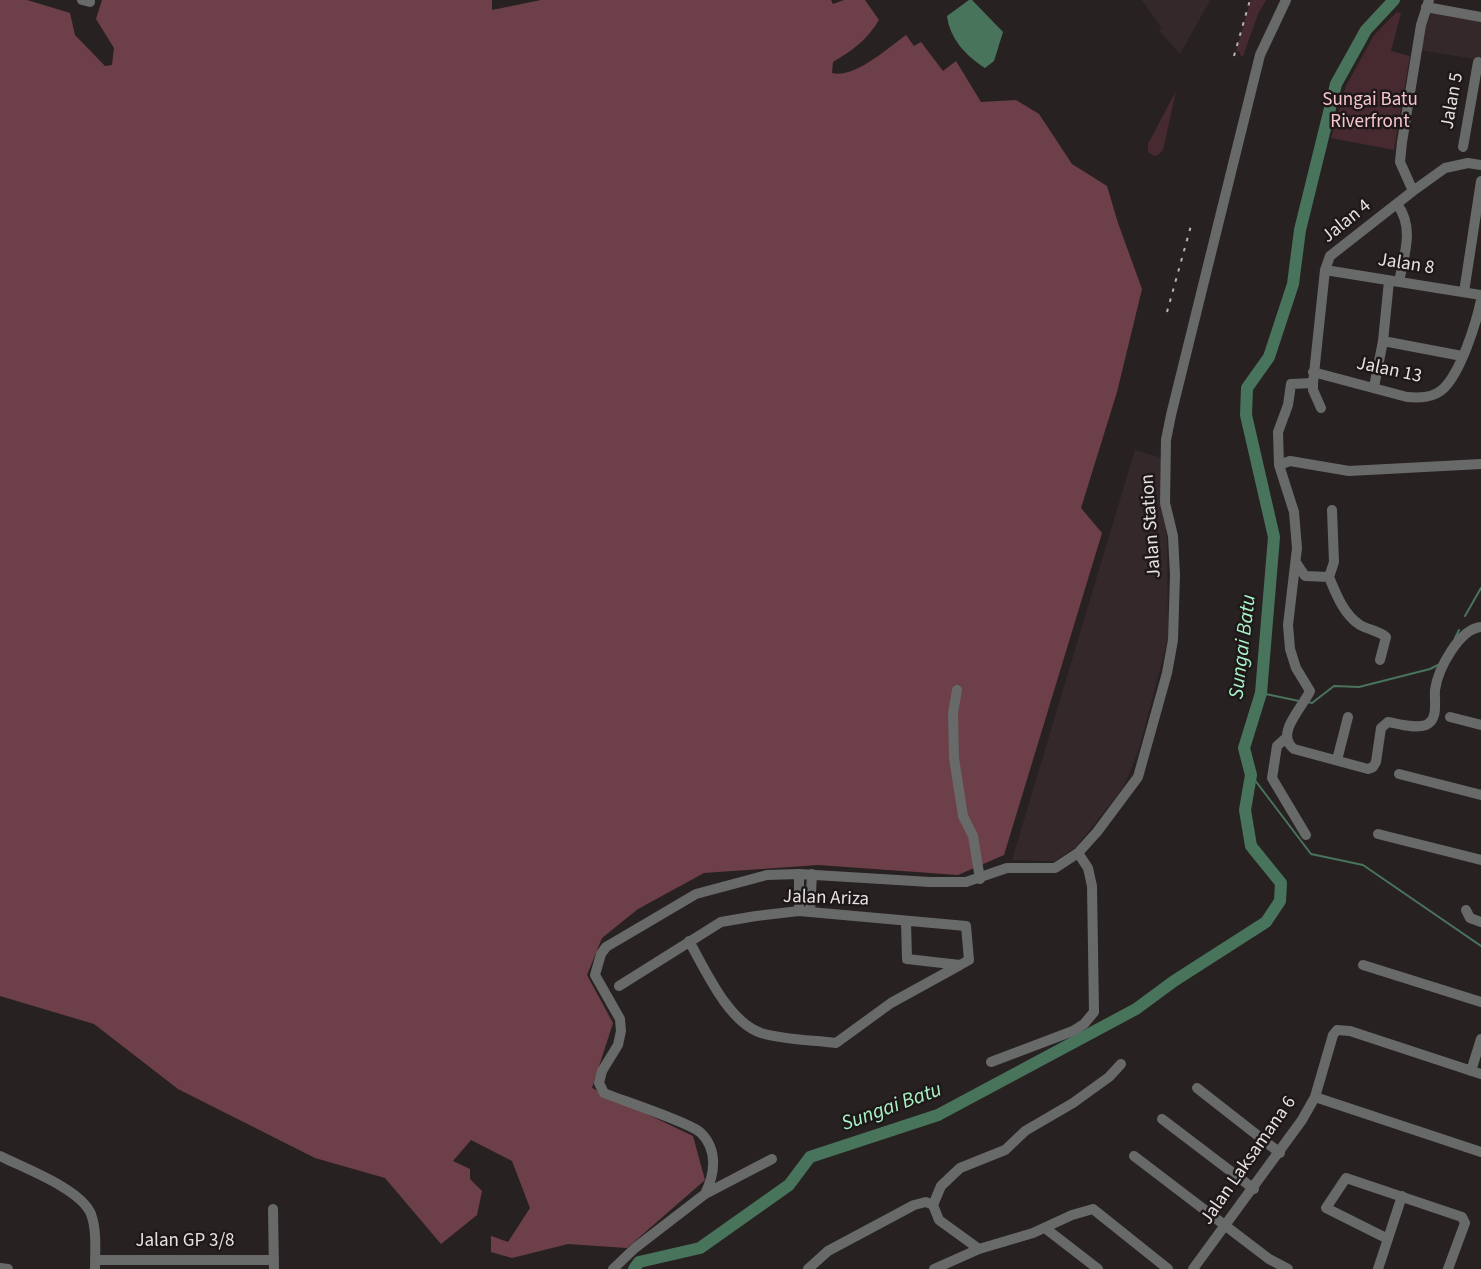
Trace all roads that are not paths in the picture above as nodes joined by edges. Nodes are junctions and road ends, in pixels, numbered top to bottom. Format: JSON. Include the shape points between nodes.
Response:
{"nodes":[{"id":1,"x":1286,"y":0,"type":"edge"},
{"id":2,"x":1428,"y":4,"type":"edge"},
{"id":3,"x":1481,"y":17,"type":"edge"},
{"id":4,"x":1478,"y":62,"type":"dead end"},
{"id":5,"x":1463,"y":147,"type":"dead end"},
{"id":6,"x":1481,"y":165,"type":"edge"},
{"id":7,"x":1481,"y":181,"type":"edge"},
{"id":8,"x":1413,"y":191,"type":"junction"},
{"id":9,"x":1396,"y":204,"type":"junction"},
{"id":10,"x":1478,"y":227,"type":"edge"},
{"id":11,"x":1325,"y":270,"type":"junction"},
{"id":12,"x":1394,"y":281,"type":"junction"},
{"id":13,"x":1464,"y":292,"type":"junction"},
{"id":14,"x":1481,"y":295,"type":"edge"},
{"id":15,"x":1481,"y":300,"type":"edge"},
{"id":16,"x":1383,"y":341,"type":"junction"},
{"id":17,"x":1462,"y":356,"type":"junction"},
{"id":18,"x":1313,"y":377,"type":"junction"},
{"id":19,"x":1374,"y":387,"type":"junction"},
{"id":20,"x":1321,"y":408,"type":"dead end"},
{"id":21,"x":1481,"y":464,"type":"edge"},
{"id":22,"x":1279,"y":465,"type":"junction"},
{"id":23,"x":1332,"y":510,"type":"dead end"},
{"id":24,"x":1297,"y":564,"type":"junction"},
{"id":25,"x":1329,"y":578,"type":"junction"},
{"id":26,"x":1479,"y":627,"type":"edge"},
{"id":27,"x":1380,"y":660,"type":"dead end"},
{"id":28,"x":957,"y":690,"type":"dead end"},
{"id":29,"x":1348,"y":717,"type":"dead end"},
{"id":30,"x":1450,"y":717,"type":"dead end"},
{"id":31,"x":1481,"y":725,"type":"edge"},
{"id":32,"x":1286,"y":738,"type":"junction"},
{"id":33,"x":1336,"y":760,"type":"junction"},
{"id":34,"x":1399,"y":774,"type":"dead end"},
{"id":35,"x":1481,"y":795,"type":"edge"},
{"id":36,"x":1378,"y":834,"type":"dead end"},
{"id":37,"x":1306,"y":835,"type":"dead end"},
{"id":38,"x":1078,"y":853,"type":"junction"},
{"id":39,"x":1481,"y":860,"type":"edge"},
{"id":40,"x":799,"y":874,"type":"junction"},
{"id":41,"x":812,"y":874,"type":"junction"},
{"id":42,"x":980,"y":879,"type":"junction"},
{"id":43,"x":1466,"y":910,"type":"dead end"},
{"id":44,"x":804,"y":912,"type":"junction"},
{"id":45,"x":906,"y":921,"type":"junction"},
{"id":46,"x":1481,"y":922,"type":"edge"},
{"id":47,"x":689,"y":941,"type":"junction"},
{"id":48,"x":960,"y":965,"type":"junction"},
{"id":49,"x":1363,"y":965,"type":"dead end"},
{"id":50,"x":619,"y":986,"type":"dead end"},
{"id":51,"x":1481,"y":1002,"type":"edge"},
{"id":52,"x":1481,"y":1039,"type":"edge"},
{"id":53,"x":992,"y":1062,"type":"dead end"},
{"id":54,"x":1121,"y":1065,"type":"dead end"},
{"id":55,"x":1476,"y":1072,"type":"edge"},
{"id":56,"x":1197,"y":1088,"type":"dead end"},
{"id":57,"x":1315,"y":1097,"type":"junction"},
{"id":58,"x":1163,"y":1119,"type":"dead end"},
{"id":59,"x":1481,"y":1152,"type":"edge"},
{"id":60,"x":1280,"y":1153,"type":"junction"},
{"id":61,"x":0,"y":1156,"type":"edge"},
{"id":62,"x":1134,"y":1156,"type":"dead end"},
{"id":63,"x":772,"y":1158,"type":"dead end"},
{"id":64,"x":1254,"y":1189,"type":"junction"},
{"id":65,"x":705,"y":1194,"type":"junction"},
{"id":66,"x":1402,"y":1196,"type":"junction"},
{"id":67,"x":933,"y":1205,"type":"junction"},
{"id":68,"x":273,"y":1209,"type":"dead end"},
{"id":69,"x":1225,"y":1226,"type":"junction"},
{"id":70,"x":1045,"y":1228,"type":"junction"},
{"id":71,"x":1388,"y":1239,"type":"junction"},
{"id":72,"x":979,"y":1249,"type":"junction"},
{"id":73,"x":95,"y":1264,"type":"edge"},
{"id":74,"x":274,"y":1264,"type":"edge"},
{"id":75,"x":0,"y":1268,"type":"edge"},
{"id":76,"x":8,"y":1269,"type":"edge"},
{"id":77,"x":613,"y":1269,"type":"edge"},
{"id":78,"x":808,"y":1269,"type":"edge"},
{"id":79,"x":934,"y":1269,"type":"edge"},
{"id":80,"x":1098,"y":1269,"type":"edge"},
{"id":81,"x":1168,"y":1269,"type":"edge"},
{"id":82,"x":1194,"y":1269,"type":"edge"},
{"id":83,"x":1288,"y":1269,"type":"edge"},
{"id":84,"x":1378,"y":1269,"type":"edge"},
{"id":85,"x":1448,"y":1269,"type":"edge"}],
"edges":[{"from":1,"to":38,"type":"street","name":"Jalan Station","via":[[1260,55],[1166,440],[1165,503],[1175,575],[1167,673],[1138,777]]},
{"from":2,"to":3,"type":"street"},
{"from":2,"to":8,"type":"street","via":[[1400,162]]},
{"from":4,"to":5,"type":"street","name":"Jalan 5"},
{"from":6,"to":8,"type":"street","name":"Jalan 4","via":[[1445,168]]},
{"from":7,"to":10,"type":"street"},
{"from":8,"to":9,"type":"street","name":"Jalan 4"},
{"from":9,"to":11,"type":"street","name":"Jalan 4","via":[[1330,256]]},
{"from":9,"to":12,"type":"street","via":[[1404,214],[1408,236]]},
{"from":10,"to":13,"type":"street"},
{"from":11,"to":12,"type":"street","name":"Jalan 8"},
{"from":11,"to":18,"type":"street","name":"Jalan 4"},
{"from":12,"to":13,"type":"street","name":"Jalan 8"},
{"from":12,"to":16,"type":"street"},
{"from":13,"to":14,"type":"street","name":"Jalan 8"},
{"from":15,"to":17,"type":"street","name":"Jalan 13"},
{"from":16,"to":17,"type":"street"},
{"from":16,"to":19,"type":"street"},
{"from":17,"to":19,"type":"street","name":"Jalan 13","via":[[1444,389],[1433,395],[1407,397]]},
{"from":18,"to":19,"type":"street","name":"Jalan 13"},
{"from":18,"to":20,"type":"street","name":"Jalan 4"},
{"from":18,"to":22,"type":"street","via":[[1291,384],[1278,432]]},
{"from":21,"to":22,"type":"street","via":[[1349,471],[1290,461]]},
{"from":22,"to":24,"type":"street","via":[[1294,512]]},
{"from":23,"to":25,"type":"street","via":[[1334,562]]},
{"from":24,"to":25,"type":"street","via":[[1305,576]]},
{"from":24,"to":32,"type":"street","via":[[1288,625],[1290,649],[1309,694]]},
{"from":25,"to":27,"type":"street","via":[[1349,615],[1386,637]]},
{"from":26,"to":33,"type":"street","via":[[1453,647],[1436,687],[1430,722],[1419,726],[1388,722],[1381,728],[1373,767]]},
{"from":28,"to":42,"type":"street","via":[[954,758]]},
{"from":29,"to":33,"type":"street"},
{"from":30,"to":31,"type":"street"},
{"from":32,"to":33,"type":"street","via":[[1294,749]]},
{"from":32,"to":37,"type":"street","via":[[1277,746],[1272,778]]},
{"from":34,"to":35,"type":"street"},
{"from":36,"to":39,"type":"street"},
{"from":38,"to":42,"type":"street","name":"Jalan Station","via":[[1055,869],[1007,868]]},
{"from":38,"to":53,"type":"street","via":[[1092,886],[1094,1012],[1073,1031]]},
{"from":40,"to":41,"type":"street","name":"Jalan Station"},
{"from":40,"to":44,"type":"street"},
{"from":40,"to":65,"type":"street","name":"Jalan Station","via":[[767,874],[696,894],[606,947],[597,964],[595,975],[620,1019],[621,1031],[599,1083],[604,1093],[699,1130],[714,1163]]},
{"from":41,"to":42,"type":"street","name":"Jalan Station","via":[[930,882]]},
{"from":41,"to":44,"type":"street"},
{"from":43,"to":46,"type":"street","via":[[1470,918]]},
{"from":44,"to":45,"type":"street","name":"Jalan Ariza"},
{"from":44,"to":47,"type":"street","name":"Jalan Ariza","via":[[721,922]]},
{"from":45,"to":48,"type":"street","via":[[907,959]]},
{"from":45,"to":48,"type":"street","name":"Jalan Ariza","via":[[966,926],[970,960]]},
{"from":47,"to":48,"type":"street","via":[[719,993],[746,1026],[778,1036],[836,1043],[891,1003]]},
{"from":47,"to":50,"type":"street","name":"Jalan Ariza"},
{"from":49,"to":51,"type":"street"},
{"from":52,"to":55,"type":"street"},
{"from":54,"to":67,"type":"street","via":[[1073,1103],[1025,1131],[1005,1150],[960,1168],[942,1186]]},
{"from":55,"to":57,"type":"street","name":"Jalan Laksamana 6","via":[[1336,1030]]},
{"from":56,"to":60,"type":"street"},
{"from":57,"to":59,"type":"street"},
{"from":57,"to":60,"type":"street","name":"Jalan Laksamana 6"},
{"from":58,"to":64,"type":"street"},
{"from":60,"to":64,"type":"street","name":"Jalan Laksamana 6"},
{"from":61,"to":73,"type":"street","via":[[52,1182],[88,1207]]},
{"from":62,"to":69,"type":"street"},
{"from":63,"to":65,"type":"street"},
{"from":64,"to":69,"type":"street","name":"Jalan Laksamana 6"},
{"from":65,"to":77,"type":"street"},
{"from":66,"to":71,"type":"street"},
{"from":66,"to":71,"type":"street","via":[[1348,1177],[1326,1208]]},
{"from":66,"to":85,"type":"street","via":[[1464,1219]]},
{"from":67,"to":72,"type":"street","via":[[939,1220]]},
{"from":67,"to":78,"type":"street","via":[[914,1205],[828,1251]]},
{"from":68,"to":74,"type":"street"},
{"from":69,"to":82,"type":"street","name":"Jalan Laksamana 6"},
{"from":69,"to":83,"type":"street"},
{"from":70,"to":72,"type":"street"},
{"from":70,"to":80,"type":"street"},
{"from":70,"to":81,"type":"street","via":[[1093,1209]]},
{"from":71,"to":84,"type":"street"},
{"from":72,"to":79,"type":"street"},
{"from":73,"to":74,"type":"street","name":"Jalan GP 3/8"},
{"from":75,"to":76,"type":"street"}]}
